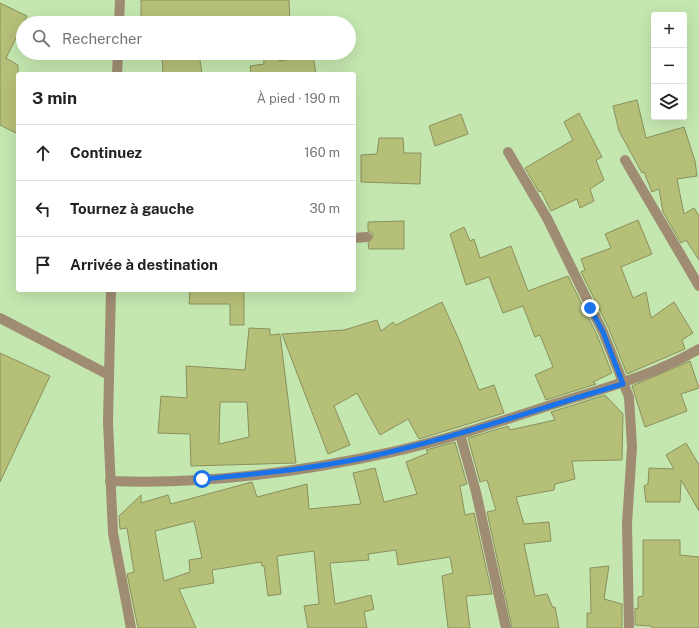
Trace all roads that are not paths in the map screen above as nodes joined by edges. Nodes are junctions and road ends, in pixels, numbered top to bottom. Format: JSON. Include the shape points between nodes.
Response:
{"nodes":[{"id":1,"x":120,"y":0,"type":"edge"},
{"id":2,"x":119,"y":16,"type":"edge"},
{"id":3,"x":118,"y":60,"type":"edge"},
{"id":4,"x":117,"y":72,"type":"edge"},
{"id":5,"x":508,"y":152,"type":"dead end"},
{"id":6,"x":625,"y":160,"type":"dead end"},
{"id":7,"x":367,"y":237,"type":"dead end"},
{"id":8,"x":356,"y":238,"type":"edge"},
{"id":9,"x":699,"y":286,"type":"edge"},
{"id":10,"x":111,"y":292,"type":"edge"},
{"id":11,"x":0,"y":318,"type":"edge"},
{"id":12,"x":699,"y":349,"type":"edge"},
{"id":13,"x":109,"y":375,"type":"junction"},
{"id":14,"x":623,"y":384,"type":"junction"},
{"id":15,"x":460,"y":434,"type":"junction"},
{"id":16,"x":110,"y":481,"type":"junction"},
{"id":17,"x":131,"y":628,"type":"edge"},
{"id":18,"x":506,"y":628,"type":"edge"},
{"id":19,"x":629,"y":628,"type":"edge"}],
"edges":[{"from":1,"to":2,"type":"street"},
{"from":3,"to":4,"type":"street"},
{"from":5,"to":14,"type":"street","via":[[547,218],[603,332]]},
{"from":6,"to":9,"type":"street"},
{"from":7,"to":8,"type":"street"},
{"from":10,"to":13,"type":"street"},
{"from":11,"to":13,"type":"street"},
{"from":12,"to":14,"type":"street"},
{"from":13,"to":16,"type":"street"},
{"from":14,"to":15,"type":"street"},
{"from":14,"to":19,"type":"street","via":[[631,408],[632,447],[627,524]]},
{"from":15,"to":16,"type":"street","via":[[393,452],[312,467],[154,482]]},
{"from":15,"to":18,"type":"street","via":[[476,492]]},
{"from":16,"to":17,"type":"street","via":[[113,533]]}]}
